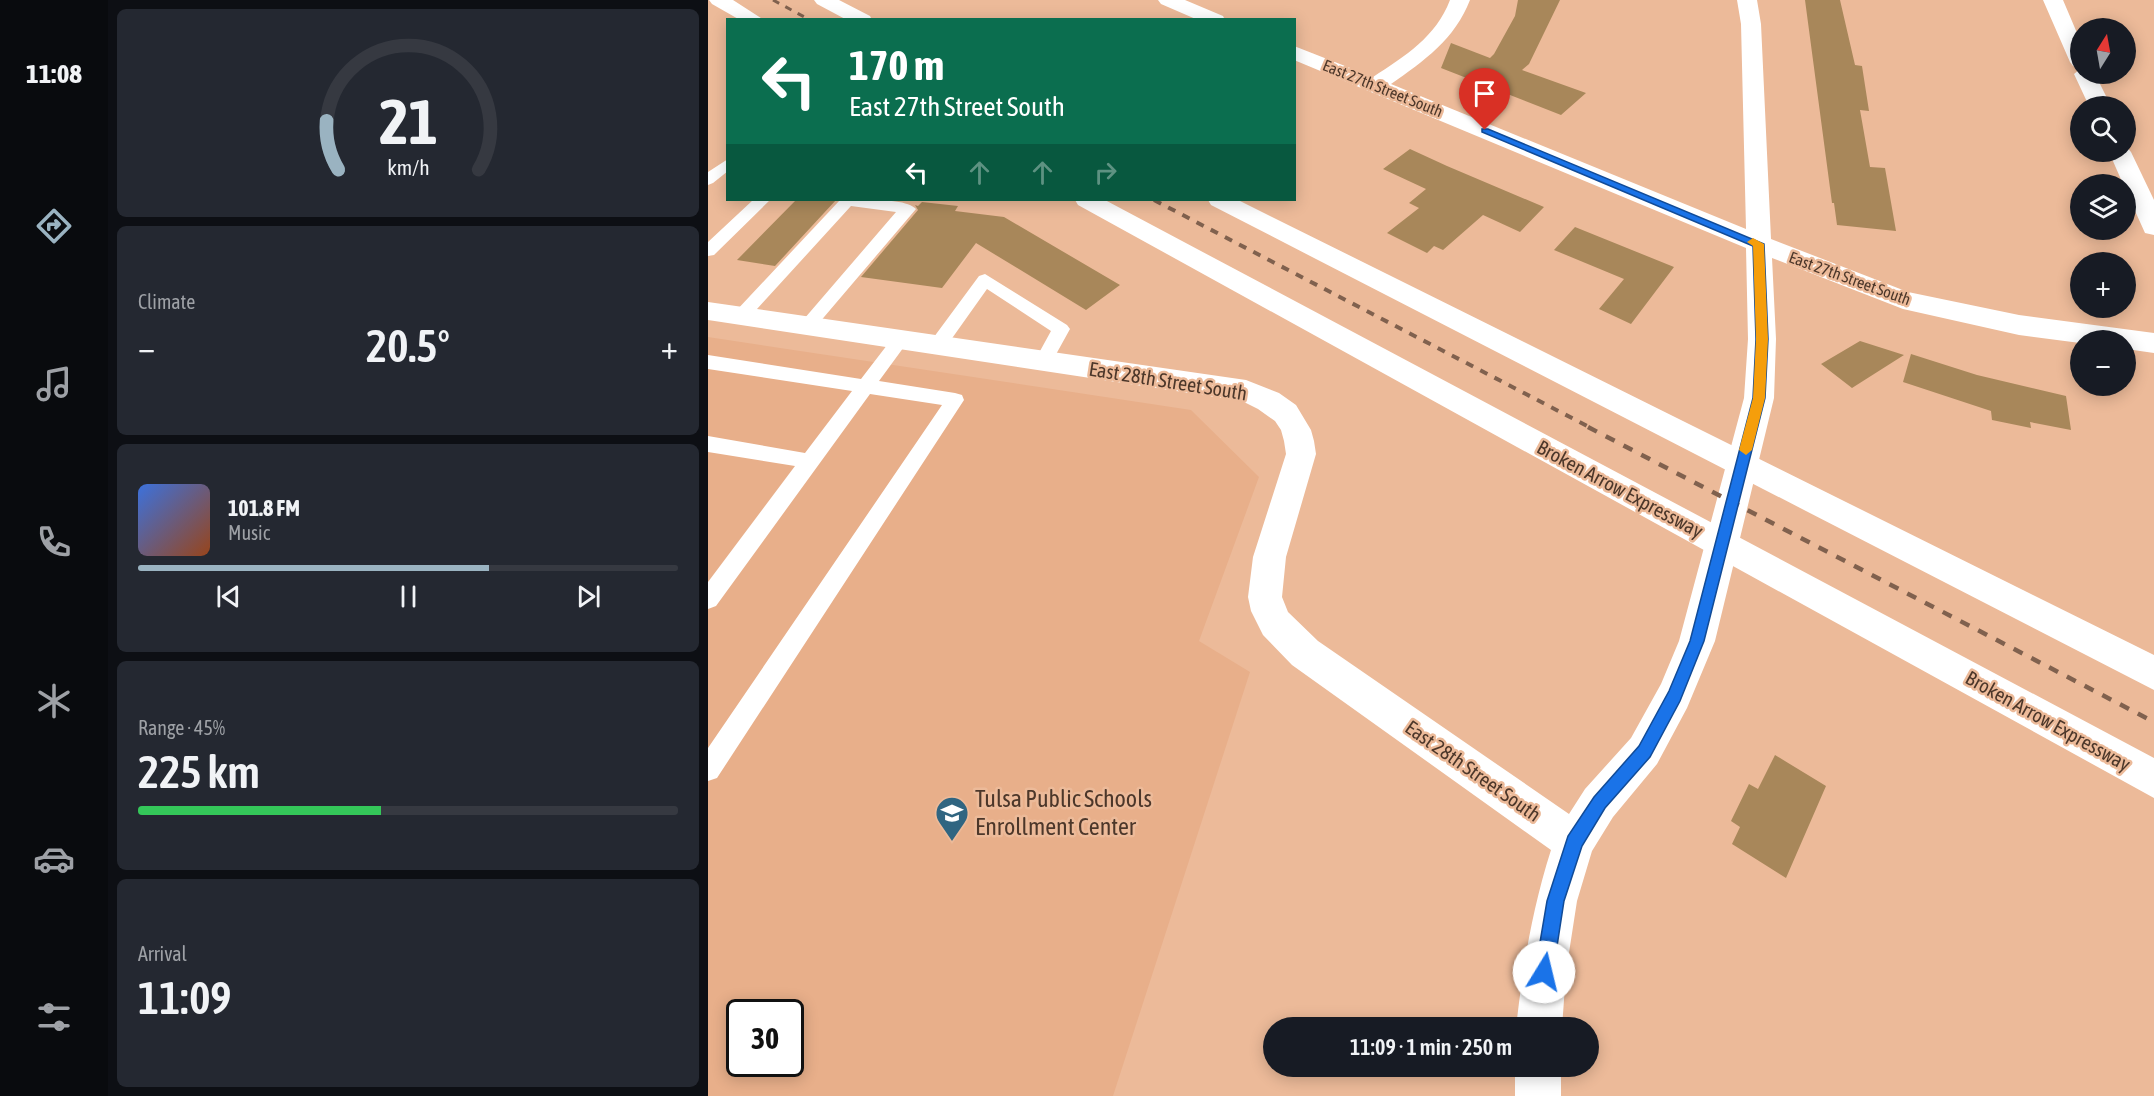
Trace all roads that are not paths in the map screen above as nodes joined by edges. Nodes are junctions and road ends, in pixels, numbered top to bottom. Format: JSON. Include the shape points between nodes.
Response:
{"nodes":[{"id":1,"x":719,"y":0,"type":"edge"},
{"id":2,"x":824,"y":0,"type":"edge"},
{"id":3,"x":1168,"y":0,"type":"edge"},
{"id":4,"x":1460,"y":0,"type":"edge"},
{"id":5,"x":1747,"y":0,"type":"edge"},
{"id":6,"x":2053,"y":0,"type":"edge"},
{"id":7,"x":751,"y":18,"type":"edge"},
{"id":8,"x":859,"y":18,"type":"edge"},
{"id":9,"x":1211,"y":18,"type":"edge"},
{"id":10,"x":2070,"y":39,"type":"edge"},
{"id":11,"x":1296,"y":53,"type":"edge"},
{"id":12,"x":1376,"y":85,"type":"junction"},
{"id":13,"x":2125,"y":162,"type":"edge"},
{"id":14,"x":726,"y":165,"type":"edge"},
{"id":15,"x":708,"y":180,"type":"edge"},
{"id":16,"x":761,"y":201,"type":"edge"},
{"id":17,"x":1089,"y":201,"type":"edge"},
{"id":18,"x":1222,"y":201,"type":"edge"},
{"id":19,"x":2154,"y":227,"type":"edge"},
{"id":20,"x":1758,"y":244,"type":"junction"},
{"id":21,"x":708,"y":251,"type":"edge"},
{"id":22,"x":708,"y":311,"type":"edge"},
{"id":23,"x":741,"y":316,"type":"junction"},
{"id":24,"x":807,"y":326,"type":"junction"},
{"id":25,"x":900,"y":340,"type":"junction"},
{"id":26,"x":2154,"y":343,"type":"edge"},
{"id":27,"x":937,"y":346,"type":"junction"},
{"id":28,"x":708,"y":362,"type":"edge"},
{"id":29,"x":1043,"y":362,"type":"junction"},
{"id":30,"x":865,"y":386,"type":"junction"},
{"id":31,"x":708,"y":444,"type":"edge"},
{"id":32,"x":810,"y":461,"type":"junction"},
{"id":33,"x":708,"y":599,"type":"edge"},
{"id":34,"x":2154,"y":673,"type":"edge"},
{"id":35,"x":708,"y":769,"type":"edge"},
{"id":36,"x":2154,"y":779,"type":"edge"},
{"id":37,"x":1574,"y":842,"type":"junction"},
{"id":38,"x":1540,"y":1017,"type":"edge"},
{"id":39,"x":1538,"y":1077,"type":"edge"},
{"id":40,"x":1538,"y":1096,"type":"edge"}],
"edges":[{"from":1,"to":7,"type":"main road"},
{"from":2,"to":8,"type":"main road"},
{"from":3,"to":9,"type":"main road"},
{"from":4,"to":12,"type":"main road","via":[[1449,24],[1432,44]]},
{"from":5,"to":20,"type":"main road"},
{"from":6,"to":10,"type":"main road"},
{"from":11,"to":12,"type":"main road","name":"East 27th Street South"},
{"from":12,"to":20,"type":"main road","name":"East 27th Street South"},
{"from":13,"to":19,"type":"main road"},
{"from":14,"to":15,"type":"lane"},
{"from":16,"to":21,"type":"lane"},
{"from":17,"to":36,"type":"main road","name":"Broken Arrow Expressway"},
{"from":18,"to":34,"type":"main road"},
{"from":20,"to":26,"type":"main road","name":"East 27th Street South","via":[[1903,300],[2019,325]]},
{"from":20,"to":37,"type":"main road","via":[[1762,339],[1759,398],[1697,641],[1674,696],[1644,751],[1599,803]]},
{"from":22,"to":23,"type":"main road","name":"East 28th Street South"},
{"from":23,"to":24,"type":"main road","name":"East 28th Street South"},
{"from":23,"to":24,"type":"lane","via":[[848,201],[908,209]]},
{"from":24,"to":25,"type":"main road","name":"East 28th Street South"},
{"from":25,"to":27,"type":"main road","name":"East 28th Street South"},
{"from":25,"to":30,"type":"lane"},
{"from":27,"to":29,"type":"main road","name":"East 28th Street South"},
{"from":27,"to":29,"type":"lane","via":[[986,280],[1061,329]]},
{"from":28,"to":30,"type":"lane"},
{"from":29,"to":37,"type":"main road","name":"East 28th Street South","via":[[1246,391],[1281,407],[1300,437],[1301,454],[1265,572],[1267,609],[1280,631],[1305,653]]},
{"from":30,"to":32,"type":"lane"},
{"from":30,"to":35,"type":"lane","via":[[955,400]]},
{"from":31,"to":32,"type":"lane"},
{"from":32,"to":33,"type":"lane"},
{"from":37,"to":38,"type":"main road","via":[[1556,901]]},
{"from":39,"to":40,"type":"main road"}]}
